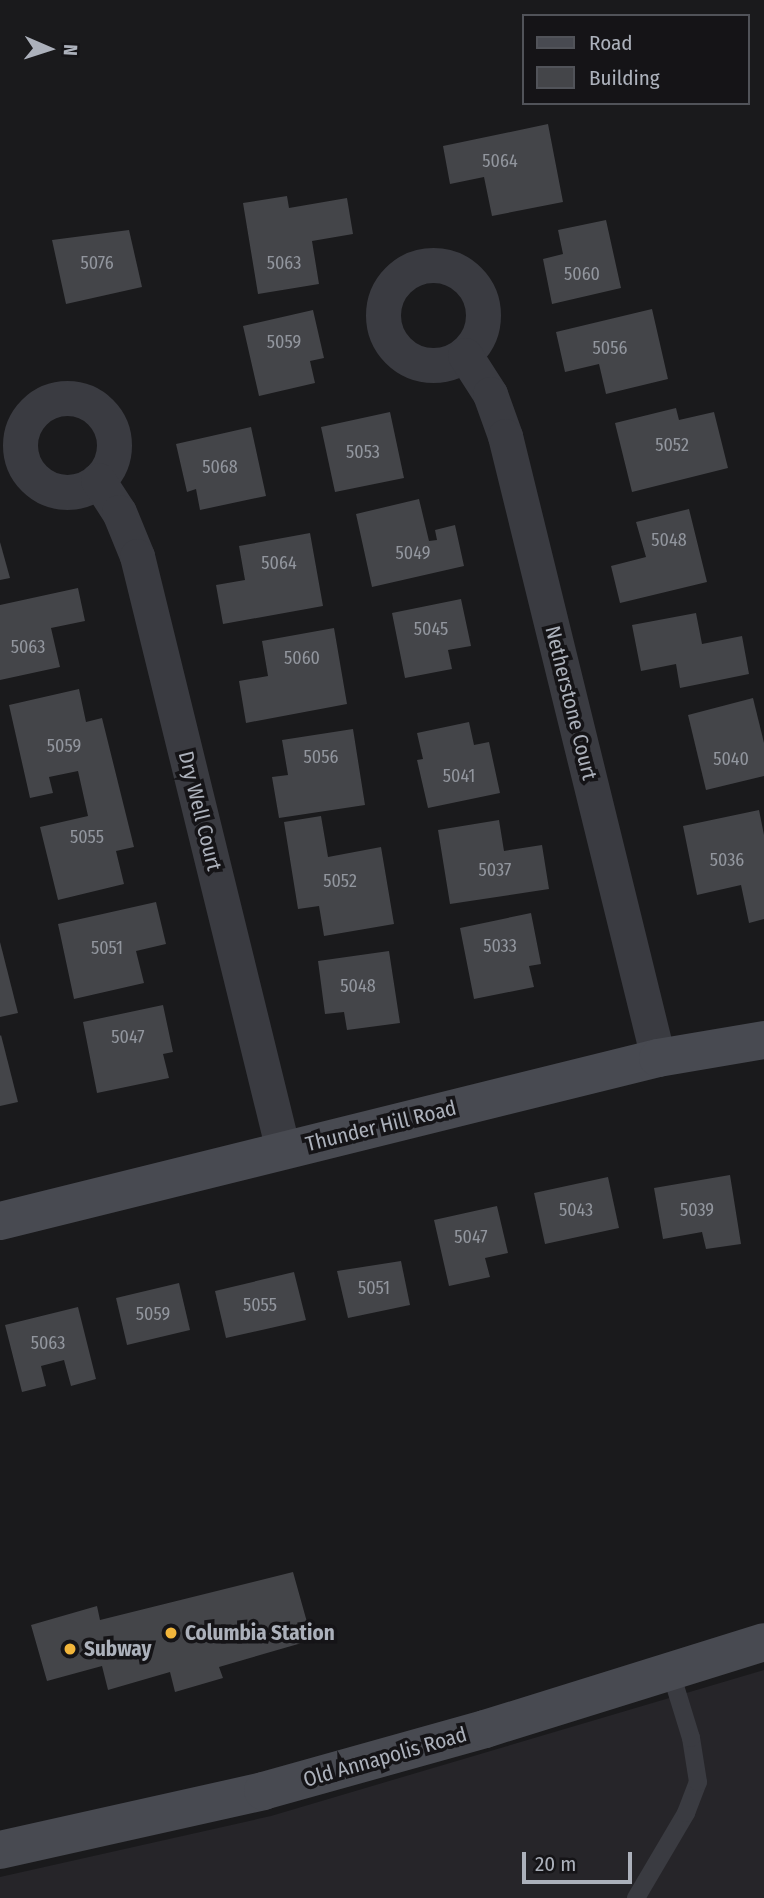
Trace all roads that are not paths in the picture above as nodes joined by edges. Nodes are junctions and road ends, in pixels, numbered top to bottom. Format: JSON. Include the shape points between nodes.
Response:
{"nodes":[{"id":1,"x":465,"y":355,"type":"dead end"},
{"id":2,"x":98,"y":480,"type":"dead end"},
{"id":3,"x":764,"y":1040,"type":"edge"},
{"id":4,"x":658,"y":1058,"type":"junction"},
{"id":5,"x":283,"y":1150,"type":"junction"},
{"id":6,"x":0,"y":1221,"type":"edge"},
{"id":7,"x":764,"y":1642,"type":"edge"},
{"id":8,"x":671,"y":1673,"type":"junction"},
{"id":9,"x":0,"y":1850,"type":"edge"},
{"id":10,"x":636,"y":1898,"type":"edge"}],
"edges":[{"from":1,"to":4,"type":"street","name":"Netherstone Court","via":[[490,394],[505,436]]},
{"from":2,"to":5,"type":"street","name":"Dry Well Court","via":[[119,512],[137,556]]},
{"from":3,"to":4,"type":"street","name":"Thunder Hill Road"},
{"from":4,"to":5,"type":"street","name":"Thunder Hill Road"},
{"from":5,"to":6,"type":"street","name":"Thunder Hill Road"},
{"from":7,"to":8,"type":"street","name":"Old Annapolis Road"},
{"from":8,"to":9,"type":"street","name":"Old Annapolis Road","via":[[263,1791]]},
{"from":8,"to":10,"type":"lane","via":[[691,1738],[698,1782],[686,1813]]}]}
